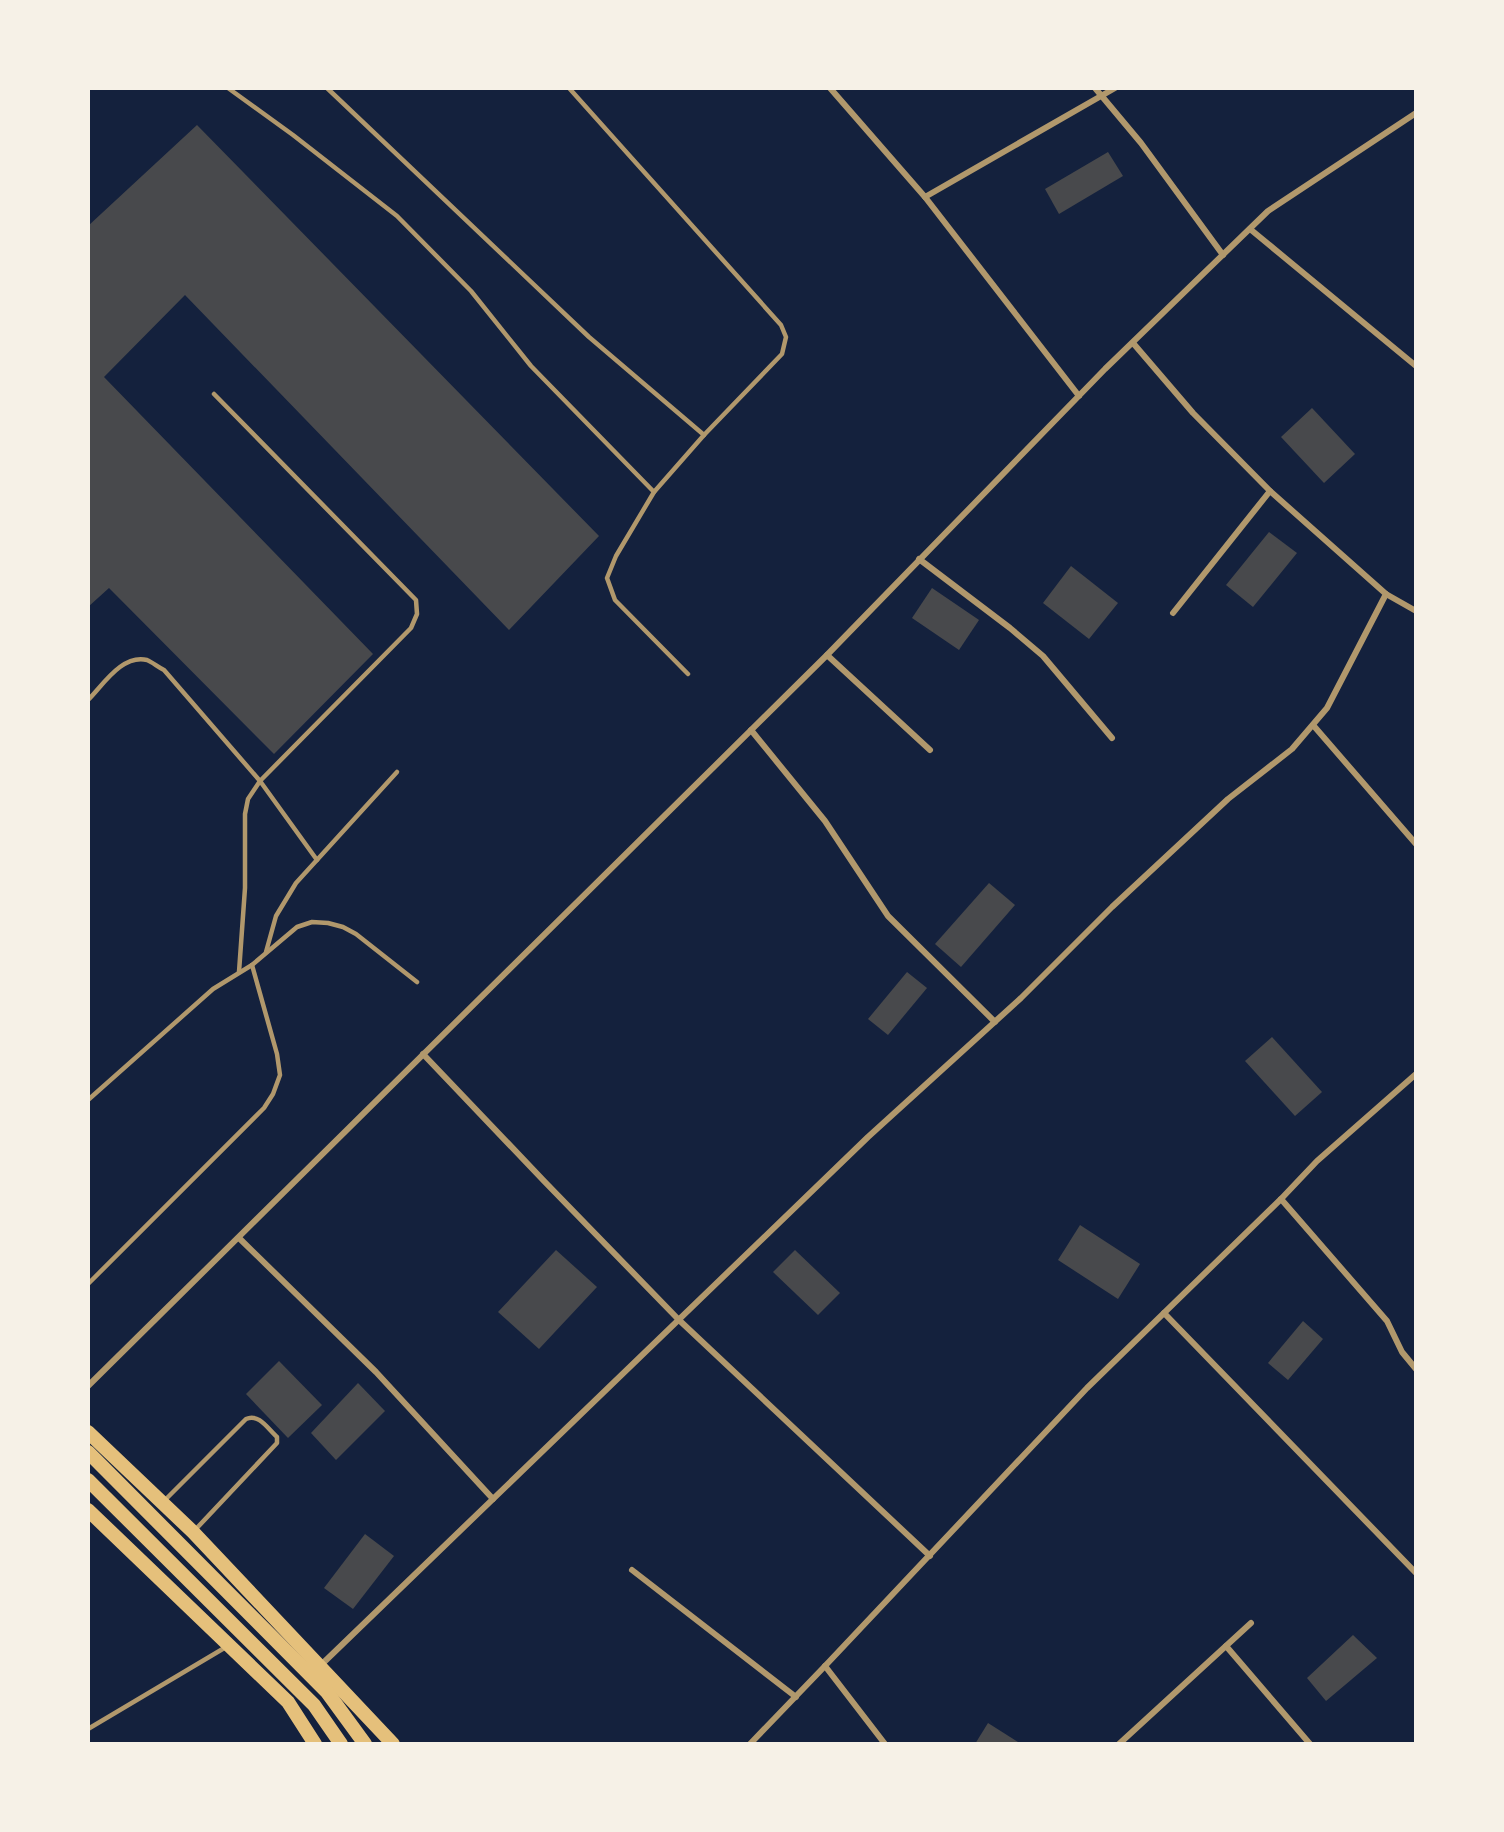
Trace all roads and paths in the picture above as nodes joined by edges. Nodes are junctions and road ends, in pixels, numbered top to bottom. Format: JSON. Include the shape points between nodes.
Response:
{"nodes":[{"id":1,"x":228,"y":88,"type":"edge"},
{"id":2,"x":327,"y":88,"type":"edge"},
{"id":3,"x":568,"y":88,"type":"edge"},
{"id":4,"x":830,"y":88,"type":"edge"},
{"id":5,"x":1095,"y":88,"type":"edge"},
{"id":6,"x":1115,"y":88,"type":"edge"},
{"id":7,"x":1103,"y":97,"type":"junction"},
{"id":8,"x":1416,"y":112,"type":"edge"},
{"id":9,"x":925,"y":197,"type":"junction"},
{"id":10,"x":1250,"y":229,"type":"junction"},
{"id":11,"x":1223,"y":255,"type":"junction"},
{"id":12,"x":1132,"y":343,"type":"junction"},
{"id":13,"x":1416,"y":366,"type":"edge"},
{"id":14,"x":214,"y":394,"type":"dead end"},
{"id":15,"x":1079,"y":396,"type":"junction"},
{"id":16,"x":704,"y":435,"type":"junction"},
{"id":17,"x":1270,"y":491,"type":"junction"},
{"id":18,"x":654,"y":492,"type":"junction"},
{"id":19,"x":919,"y":559,"type":"junction"},
{"id":20,"x":1386,"y":594,"type":"junction"},
{"id":21,"x":1416,"y":611,"type":"edge"},
{"id":22,"x":1173,"y":613,"type":"dead end"},
{"id":23,"x":826,"y":655,"type":"junction"},
{"id":24,"x":688,"y":674,"type":"dead end"},
{"id":25,"x":88,"y":700,"type":"edge"},
{"id":26,"x":1312,"y":725,"type":"junction"},
{"id":27,"x":751,"y":730,"type":"junction"},
{"id":28,"x":1112,"y":738,"type":"dead end"},
{"id":29,"x":930,"y":750,"type":"dead end"},
{"id":30,"x":397,"y":772,"type":"dead end"},
{"id":31,"x":260,"y":781,"type":"junction"},
{"id":32,"x":1416,"y":844,"type":"edge"},
{"id":33,"x":317,"y":860,"type":"junction"},
{"id":34,"x":265,"y":955,"type":"junction"},
{"id":35,"x":252,"y":965,"type":"junction"},
{"id":36,"x":239,"y":972,"type":"junction"},
{"id":37,"x":417,"y":982,"type":"dead end"},
{"id":38,"x":995,"y":1022,"type":"junction"},
{"id":39,"x":423,"y":1054,"type":"junction"},
{"id":40,"x":1416,"y":1074,"type":"edge"},
{"id":41,"x":88,"y":1101,"type":"edge"},
{"id":42,"x":1281,"y":1199,"type":"junction"},
{"id":43,"x":239,"y":1238,"type":"junction"},
{"id":44,"x":88,"y":1284,"type":"edge"},
{"id":45,"x":1164,"y":1313,"type":"junction"},
{"id":46,"x":679,"y":1320,"type":"junction"},
{"id":47,"x":1416,"y":1369,"type":"edge"},
{"id":48,"x":88,"y":1386,"type":"edge"},
{"id":49,"x":88,"y":1432,"type":"edge"},
{"id":50,"x":88,"y":1452,"type":"edge"},
{"id":51,"x":88,"y":1480,"type":"edge"},
{"id":52,"x":493,"y":1499,"type":"junction"},
{"id":53,"x":162,"y":1503,"type":"junction"},
{"id":54,"x":88,"y":1510,"type":"edge"},
{"id":55,"x":193,"y":1532,"type":"junction"},
{"id":56,"x":930,"y":1556,"type":"junction"},
{"id":57,"x":633,"y":1570,"type":"dead end"},
{"id":58,"x":1416,"y":1573,"type":"edge"},
{"id":59,"x":1251,"y":1623,"type":"dead end"},
{"id":60,"x":228,"y":1645,"type":"junction"},
{"id":61,"x":1226,"y":1646,"type":"junction"},
{"id":62,"x":321,"y":1665,"type":"junction"},
{"id":63,"x":825,"y":1666,"type":"junction"},
{"id":64,"x":796,"y":1697,"type":"junction"},
{"id":65,"x":88,"y":1729,"type":"edge"},
{"id":66,"x":315,"y":1743,"type":"edge"},
{"id":67,"x":341,"y":1743,"type":"edge"},
{"id":68,"x":365,"y":1743,"type":"edge"},
{"id":69,"x":393,"y":1743,"type":"edge"},
{"id":70,"x":750,"y":1743,"type":"edge"},
{"id":71,"x":885,"y":1743,"type":"edge"},
{"id":72,"x":1119,"y":1743,"type":"edge"},
{"id":73,"x":1310,"y":1743,"type":"edge"}],
"edges":[{"from":1,"to":18,"type":"lane","via":[[397,216],[471,291],[531,366]]},
{"from":2,"to":16,"type":"lane","via":[[589,337]]},
{"from":3,"to":16,"type":"lane","via":[[781,325],[786,337],[782,354]]},
{"from":4,"to":9,"type":"street"},
{"from":5,"to":7,"type":"street"},
{"from":6,"to":7,"type":"street"},
{"from":7,"to":9,"type":"street"},
{"from":7,"to":11,"type":"street"},
{"from":8,"to":10,"type":"street","via":[[1268,212]]},
{"from":9,"to":15,"type":"street"},
{"from":10,"to":11,"type":"street"},
{"from":10,"to":13,"type":"street"},
{"from":11,"to":12,"type":"street"},
{"from":12,"to":15,"type":"street"},
{"from":12,"to":17,"type":"street","via":[[1193,413]]},
{"from":14,"to":31,"type":"lane","via":[[416,600],[417,614],[411,628]]},
{"from":15,"to":19,"type":"street"},
{"from":16,"to":18,"type":"lane"},
{"from":17,"to":20,"type":"street"},
{"from":17,"to":22,"type":"street"},
{"from":18,"to":24,"type":"lane","via":[[607,578],[615,600]]},
{"from":19,"to":23,"type":"street"},
{"from":19,"to":28,"type":"street","via":[[1026,641]]},
{"from":20,"to":21,"type":"street"},
{"from":20,"to":26,"type":"street","via":[[1327,708]]},
{"from":23,"to":27,"type":"street"},
{"from":23,"to":29,"type":"street"},
{"from":25,"to":31,"type":"lane","via":[[123,664],[148,660],[164,670]]},
{"from":26,"to":32,"type":"street"},
{"from":26,"to":38,"type":"street","via":[[1292,749],[1228,799],[1128,892]]},
{"from":27,"to":38,"type":"street","via":[[825,821],[888,916]]},
{"from":27,"to":39,"type":"street"},
{"from":30,"to":33,"type":"lane"},
{"from":31,"to":33,"type":"lane"},
{"from":31,"to":36,"type":"lane","via":[[248,799],[245,814]]},
{"from":33,"to":34,"type":"lane","via":[[285,898]]},
{"from":34,"to":35,"type":"lane"},
{"from":34,"to":37,"type":"lane","via":[[297,927],[328,922],[356,934]]},
{"from":35,"to":36,"type":"lane"},
{"from":35,"to":44,"type":"lane","via":[[277,1054],[280,1075],[273,1094],[264,1108]]},
{"from":36,"to":41,"type":"lane","via":[[213,989]]},
{"from":38,"to":46,"type":"street","via":[[868,1137]]},
{"from":39,"to":43,"type":"street"},
{"from":39,"to":46,"type":"street"},
{"from":40,"to":42,"type":"street","via":[[1317,1161]]},
{"from":42,"to":45,"type":"street"},
{"from":42,"to":47,"type":"street","via":[[1388,1321],[1402,1352]]},
{"from":43,"to":48,"type":"street"},
{"from":43,"to":52,"type":"street","via":[[376,1372]]},
{"from":45,"to":56,"type":"street","via":[[1087,1388]]},
{"from":45,"to":58,"type":"street"},
{"from":46,"to":52,"type":"street"},
{"from":46,"to":56,"type":"street"},
{"from":49,"to":53,"type":"highway"},
{"from":50,"to":68,"type":"highway","via":[[327,1692]]},
{"from":51,"to":67,"type":"highway","via":[[314,1705]]},
{"from":52,"to":62,"type":"street"},
{"from":53,"to":55,"type":"highway"},
{"from":53,"to":55,"type":"lane","via":[[246,1419],[256,1417],[277,1437],[278,1443]]},
{"from":54,"to":60,"type":"highway"},
{"from":55,"to":62,"type":"highway"},
{"from":56,"to":63,"type":"street"},
{"from":57,"to":64,"type":"street"},
{"from":59,"to":61,"type":"street"},
{"from":60,"to":65,"type":"lane"},
{"from":60,"to":66,"type":"highway","via":[[288,1702]]},
{"from":61,"to":72,"type":"street"},
{"from":61,"to":73,"type":"street"},
{"from":62,"to":69,"type":"highway"},
{"from":63,"to":64,"type":"street"},
{"from":63,"to":71,"type":"street"},
{"from":64,"to":70,"type":"street"}]}
